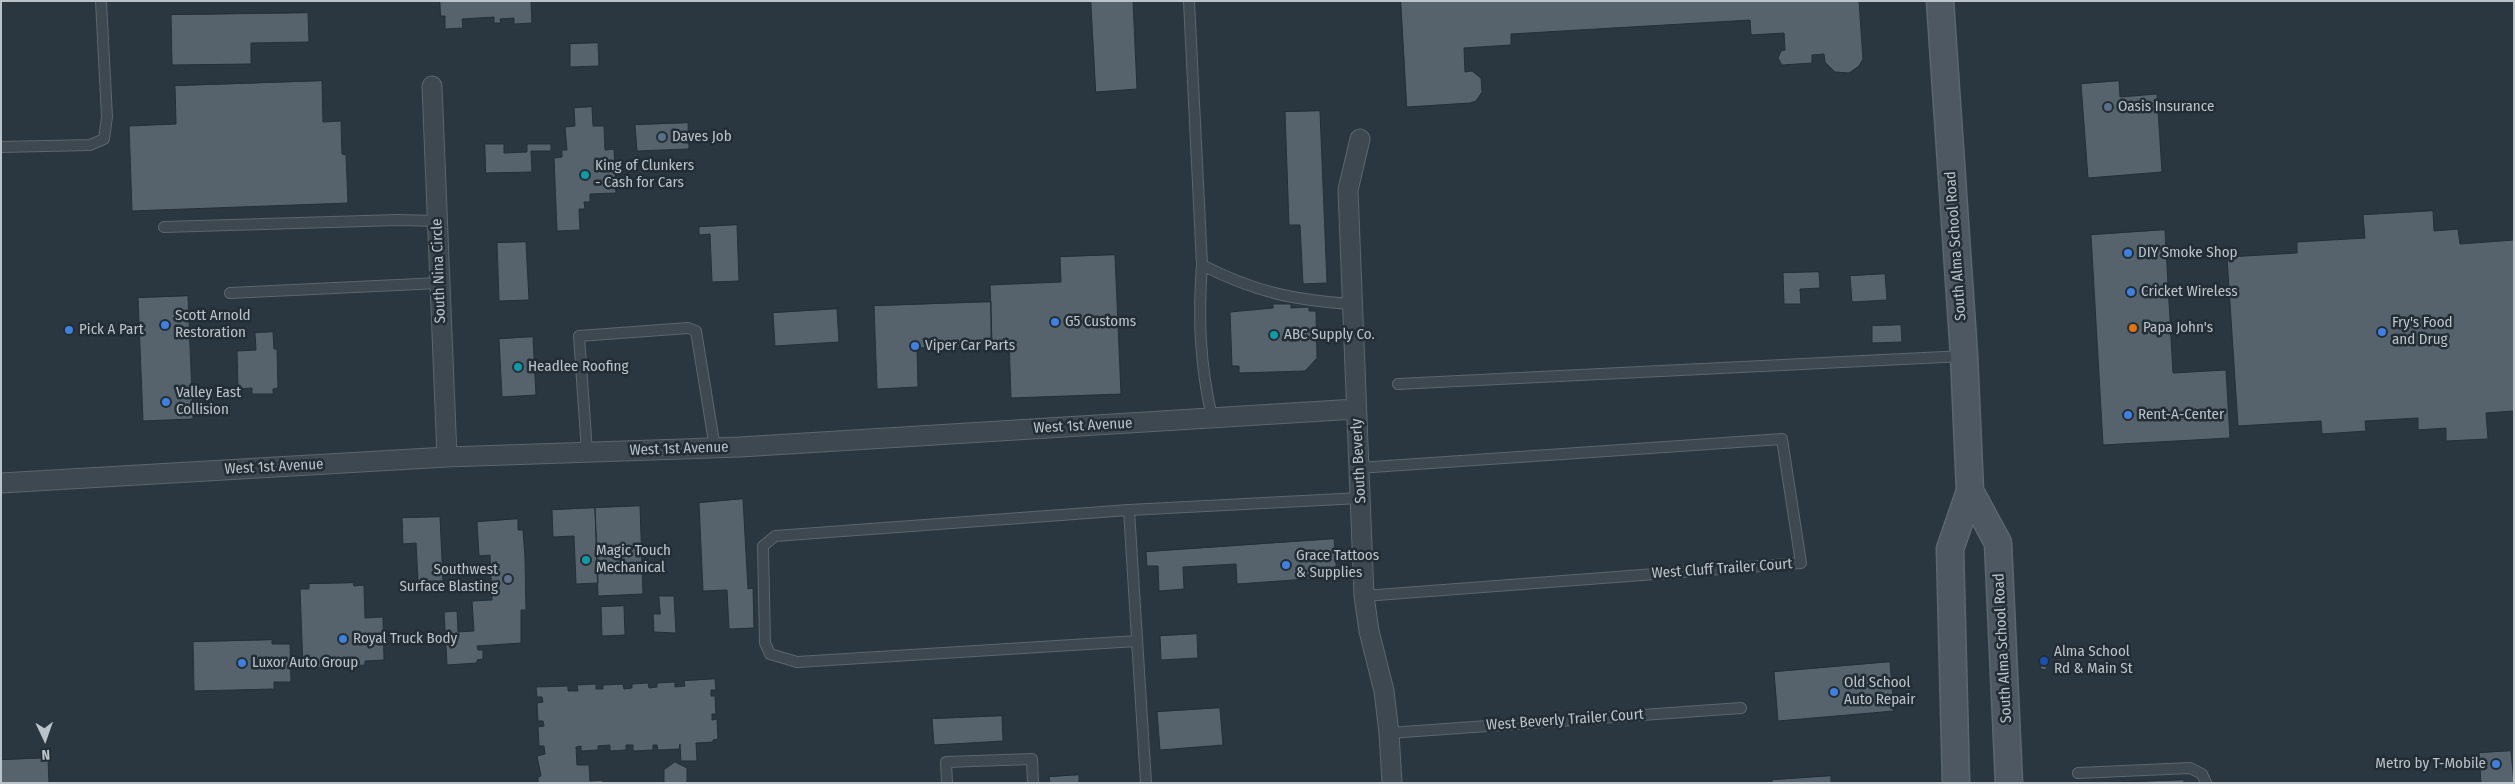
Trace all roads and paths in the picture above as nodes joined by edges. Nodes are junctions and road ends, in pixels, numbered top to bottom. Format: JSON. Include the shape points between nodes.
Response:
{"nodes":[{"id":1,"x":101,"y":1,"type":"edge"},
{"id":2,"x":1188,"y":1,"type":"edge"},
{"id":3,"x":1940,"y":1,"type":"edge"},
{"id":4,"x":432,"y":86,"type":"dead end"},
{"id":5,"x":1360,"y":139,"type":"dead end"},
{"id":6,"x":1,"y":147,"type":"edge"},
{"id":7,"x":437,"y":221,"type":"junction"},
{"id":8,"x":164,"y":227,"type":"dead end"},
{"id":9,"x":1202,"y":265,"type":"junction"},
{"id":10,"x":440,"y":283,"type":"junction"},
{"id":11,"x":230,"y":293,"type":"dead end"},
{"id":12,"x":1352,"y":304,"type":"junction"},
{"id":13,"x":1964,"y":356,"type":"junction"},
{"id":14,"x":1398,"y":384,"type":"dead end"},
{"id":15,"x":1356,"y":409,"type":"junction"},
{"id":16,"x":1212,"y":418,"type":"junction"},
{"id":17,"x":715,"y":448,"type":"junction"},
{"id":18,"x":588,"y":452,"type":"junction"},
{"id":19,"x":446,"y":457,"type":"junction"},
{"id":20,"x":1358,"y":468,"type":"junction"},
{"id":21,"x":1,"y":483,"type":"edge"},
{"id":22,"x":1970,"y":491,"type":"junction"},
{"id":23,"x":1360,"y":498,"type":"junction"},
{"id":24,"x":1129,"y":510,"type":"junction"},
{"id":25,"x":1364,"y":596,"type":"junction"},
{"id":26,"x":1137,"y":641,"type":"junction"},
{"id":27,"x":1741,"y":708,"type":"dead end"},
{"id":28,"x":1389,"y":733,"type":"junction"},
{"id":29,"x":2078,"y":773,"type":"dead end"},
{"id":30,"x":947,"y":783,"type":"edge"},
{"id":31,"x":1032,"y":783,"type":"edge"},
{"id":32,"x":1146,"y":783,"type":"edge"},
{"id":33,"x":1392,"y":783,"type":"edge"},
{"id":34,"x":1956,"y":783,"type":"edge"},
{"id":35,"x":2009,"y":783,"type":"edge"},
{"id":36,"x":2206,"y":783,"type":"edge"}],
"edges":[{"from":1,"to":6,"type":"lane","via":[[107,117],[104,139],[90,145]]},
{"from":2,"to":9,"type":"lane"},
{"from":3,"to":13,"type":"main road","name":"South Alma School Road"},
{"from":4,"to":7,"type":"street","name":"South Nina Circle"},
{"from":5,"to":12,"type":"street","name":"South Beverly","via":[[1348,190]]},
{"from":7,"to":8,"type":"lane"},
{"from":7,"to":10,"type":"street","name":"South Nina Circle"},
{"from":9,"to":12,"type":"lane","via":[[1235,282],[1268,293]]},
{"from":9,"to":16,"type":"lane","via":[[1198,314],[1204,383]]},
{"from":10,"to":11,"type":"lane"},
{"from":10,"to":19,"type":"street","name":"South Nina Circle"},
{"from":12,"to":15,"type":"street","name":"South Beverly"},
{"from":13,"to":14,"type":"lane"},
{"from":13,"to":22,"type":"main road","name":"South Alma School Road"},
{"from":15,"to":16,"type":"street","name":"West 1st Avenue"},
{"from":15,"to":20,"type":"street","name":"South Beverly"},
{"from":16,"to":17,"type":"street","name":"West 1st Avenue"},
{"from":17,"to":18,"type":"street","name":"West 1st Avenue"},
{"from":17,"to":18,"type":"lane","via":[[696,331],[688,328],[579,336]]},
{"from":18,"to":19,"type":"street","name":"West 1st Avenue"},
{"from":19,"to":21,"type":"street","name":"West 1st Avenue"},
{"from":20,"to":23,"type":"street","name":"South Beverly"},
{"from":20,"to":25,"type":"lane","name":"West Cluff Trailer Court","via":[[1782,439],[1801,563]]},
{"from":22,"to":34,"type":"main road","name":"South Alma School Road","via":[[1950,549]]},
{"from":22,"to":35,"type":"main road","name":"South Alma School Road","via":[[1998,542]]},
{"from":23,"to":24,"type":"lane"},
{"from":23,"to":25,"type":"street","name":"South Beverly"},
{"from":24,"to":26,"type":"lane"},
{"from":24,"to":26,"type":"lane","via":[[775,536],[763,546],[765,643],[770,654],[797,662]]},
{"from":25,"to":28,"type":"street","name":"South Beverly"},
{"from":26,"to":32,"type":"lane"},
{"from":27,"to":28,"type":"lane","name":"West Beverly Trailer Court"},
{"from":28,"to":33,"type":"street","name":"South Beverly"},
{"from":29,"to":36,"type":"lane","via":[[2190,768],[2202,774]]},
{"from":30,"to":31,"type":"lane","via":[[946,762],[1032,759]]}]}
